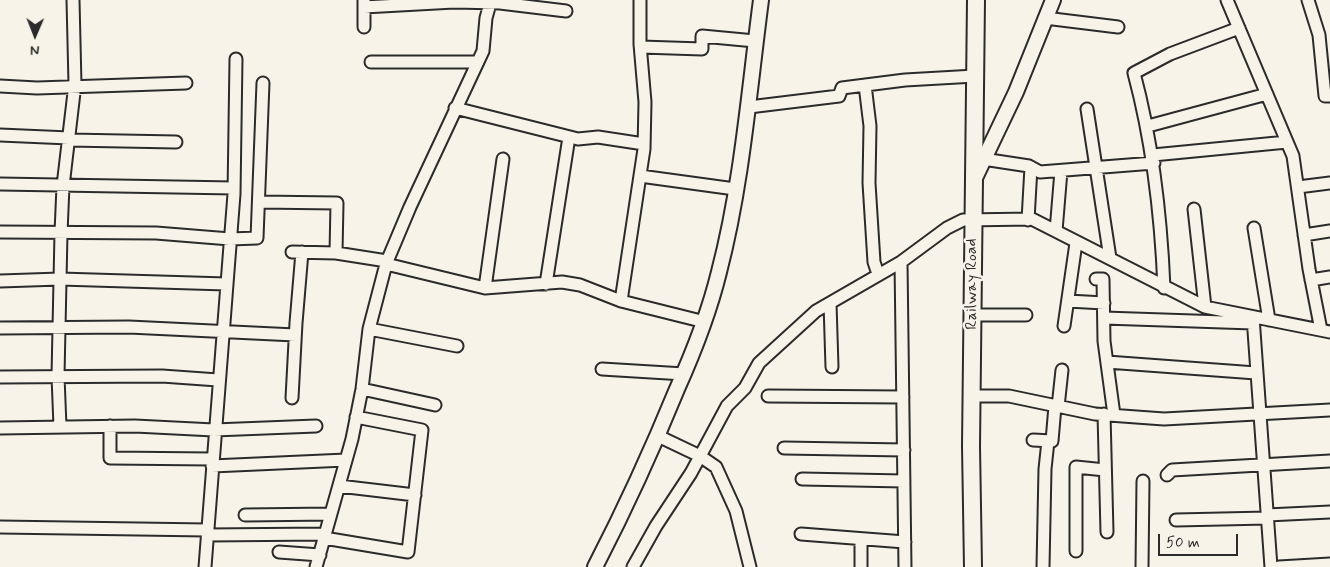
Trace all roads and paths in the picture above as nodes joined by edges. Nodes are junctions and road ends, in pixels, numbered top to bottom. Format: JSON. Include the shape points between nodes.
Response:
{"nodes":[{"id":1,"x":73,"y":0,"type":"edge"},
{"id":2,"x":640,"y":0,"type":"edge"},
{"id":3,"x":760,"y":0,"type":"edge"},
{"id":4,"x":976,"y":0,"type":"edge"},
{"id":5,"x":1053,"y":0,"type":"edge"},
{"id":6,"x":1227,"y":0,"type":"edge"},
{"id":7,"x":1308,"y":0,"type":"edge"},
{"id":8,"x":490,"y":1,"type":"edge"},
{"id":9,"x":364,"y":4,"type":"edge"},
{"id":10,"x":566,"y":11,"type":"dead end"},
{"id":11,"x":1045,"y":18,"type":"junction"},
{"id":12,"x":1118,"y":27,"type":"dead end"},
{"id":13,"x":364,"y":28,"type":"dead end"},
{"id":14,"x":1239,"y":28,"type":"junction"},
{"id":15,"x":756,"y":41,"type":"junction"},
{"id":16,"x":641,"y":47,"type":"junction"},
{"id":17,"x":236,"y":59,"type":"dead end"},
{"id":18,"x":371,"y":62,"type":"dead end"},
{"id":19,"x":478,"y":62,"type":"junction"},
{"id":20,"x":975,"y":76,"type":"junction"},
{"id":21,"x":186,"y":83,"type":"dead end"},
{"id":22,"x":263,"y":83,"type":"dead end"},
{"id":23,"x":865,"y":85,"type":"junction"},
{"id":24,"x":0,"y":86,"type":"edge"},
{"id":25,"x":75,"y":87,"type":"junction"},
{"id":26,"x":1267,"y":94,"type":"junction"},
{"id":27,"x":1330,"y":96,"type":"edge"},
{"id":28,"x":749,"y":107,"type":"junction"},
{"id":29,"x":455,"y":108,"type":"junction"},
{"id":30,"x":1087,"y":109,"type":"dead end"},
{"id":31,"x":1148,"y":126,"type":"junction"},
{"id":32,"x":0,"y":135,"type":"edge"},
{"id":33,"x":569,"y":137,"type":"junction"},
{"id":34,"x":69,"y":139,"type":"junction"},
{"id":35,"x":176,"y":142,"type":"dead end"},
{"id":36,"x":1287,"y":142,"type":"junction"},
{"id":37,"x":644,"y":144,"type":"junction"},
{"id":38,"x":503,"y":159,"type":"dead end"},
{"id":39,"x":984,"y":159,"type":"junction"},
{"id":40,"x":1153,"y":159,"type":"junction"},
{"id":41,"x":1031,"y":168,"type":"junction"},
{"id":42,"x":1096,"y":168,"type":"junction"},
{"id":43,"x":1061,"y":171,"type":"junction"},
{"id":44,"x":640,"y":176,"type":"junction"},
{"id":45,"x":973,"y":181,"type":"junction"},
{"id":46,"x":1330,"y":183,"type":"edge"},
{"id":47,"x":0,"y":184,"type":"edge"},
{"id":48,"x":63,"y":186,"type":"junction"},
{"id":49,"x":1298,"y":187,"type":"junction"},
{"id":50,"x":234,"y":188,"type":"junction"},
{"id":51,"x":735,"y":189,"type":"junction"},
{"id":52,"x":259,"y":202,"type":"junction"},
{"id":53,"x":1194,"y":209,"type":"dead end"},
{"id":54,"x":973,"y":218,"type":"junction"},
{"id":55,"x":1028,"y":220,"type":"junction"},
{"id":56,"x":1254,"y":228,"type":"dead end"},
{"id":57,"x":1056,"y":231,"type":"junction"},
{"id":58,"x":1330,"y":231,"type":"edge"},
{"id":59,"x":0,"y":232,"type":"edge"},
{"id":60,"x":60,"y":233,"type":"junction"},
{"id":61,"x":1304,"y":235,"type":"junction"},
{"id":62,"x":230,"y":239,"type":"junction"},
{"id":63,"x":1076,"y":243,"type":"junction"},
{"id":64,"x":336,"y":253,"type":"junction"},
{"id":65,"x":1110,"y":258,"type":"junction"},
{"id":66,"x":901,"y":262,"type":"junction"},
{"id":67,"x":387,"y":263,"type":"junction"},
{"id":68,"x":878,"y":274,"type":"junction"},
{"id":69,"x":1330,"y":277,"type":"edge"},
{"id":70,"x":1096,"y":279,"type":"dead end"},
{"id":71,"x":60,"y":280,"type":"junction"},
{"id":72,"x":1311,"y":280,"type":"junction"},
{"id":73,"x":0,"y":281,"type":"edge"},
{"id":74,"x":226,"y":284,"type":"junction"},
{"id":75,"x":546,"y":284,"type":"junction"},
{"id":76,"x":485,"y":288,"type":"junction"},
{"id":77,"x":1164,"y":288,"type":"junction"},
{"id":78,"x":621,"y":301,"type":"junction"},
{"id":79,"x":1068,"y":301,"type":"junction"},
{"id":80,"x":830,"y":303,"type":"junction"},
{"id":81,"x":1104,"y":303,"type":"junction"},
{"id":82,"x":1205,"y":307,"type":"junction"},
{"id":83,"x":972,"y":315,"type":"junction"},
{"id":84,"x":1026,"y":315,"type":"dead end"},
{"id":85,"x":1104,"y":318,"type":"junction"},
{"id":86,"x":1253,"y":320,"type":"junction"},
{"id":87,"x":1269,"y":320,"type":"junction"},
{"id":88,"x":705,"y":322,"type":"junction"},
{"id":89,"x":1064,"y":326,"type":"dead end"},
{"id":90,"x":59,"y":327,"type":"junction"},
{"id":91,"x":0,"y":328,"type":"edge"},
{"id":92,"x":369,"y":329,"type":"junction"},
{"id":93,"x":1326,"y":331,"type":"edge"},
{"id":94,"x":222,"y":332,"type":"junction"},
{"id":95,"x":295,"y":335,"type":"junction"},
{"id":96,"x":457,"y":346,"type":"dead end"},
{"id":97,"x":1107,"y":362,"type":"junction"},
{"id":98,"x":832,"y":367,"type":"dead end"},
{"id":99,"x":602,"y":368,"type":"dead end"},
{"id":100,"x":1062,"y":370,"type":"dead end"},
{"id":101,"x":1256,"y":372,"type":"junction"},
{"id":102,"x":684,"y":374,"type":"junction"},
{"id":103,"x":58,"y":376,"type":"junction"},
{"id":104,"x":0,"y":377,"type":"edge"},
{"id":105,"x":218,"y":380,"type":"junction"},
{"id":106,"x":362,"y":389,"type":"junction"},
{"id":107,"x":768,"y":396,"type":"dead end"},
{"id":108,"x":972,"y":396,"type":"junction"},
{"id":109,"x":903,"y":397,"type":"junction"},
{"id":110,"x":292,"y":398,"type":"dead end"},
{"id":111,"x":435,"y":405,"type":"dead end"},
{"id":112,"x":1056,"y":407,"type":"junction"},
{"id":113,"x":1330,"y":410,"type":"edge"},
{"id":114,"x":1109,"y":414,"type":"junction"},
{"id":115,"x":1260,"y":415,"type":"junction"},
{"id":116,"x":356,"y":417,"type":"junction"},
{"id":117,"x":110,"y":426,"type":"junction"},
{"id":118,"x":316,"y":426,"type":"dead end"},
{"id":119,"x":60,"y":427,"type":"junction"},
{"id":120,"x":0,"y":428,"type":"edge"},
{"id":121,"x":214,"y":430,"type":"junction"},
{"id":122,"x":658,"y":436,"type":"junction"},
{"id":123,"x":1033,"y":440,"type":"dead end"},
{"id":124,"x":1048,"y":440,"type":"junction"},
{"id":125,"x":784,"y":448,"type":"dead end"},
{"id":126,"x":904,"y":450,"type":"junction"},
{"id":127,"x":700,"y":456,"type":"junction"},
{"id":128,"x":346,"y":460,"type":"junction"},
{"id":129,"x":1330,"y":461,"type":"edge"},
{"id":130,"x":212,"y":463,"type":"junction"},
{"id":131,"x":1264,"y":466,"type":"junction"},
{"id":132,"x":1105,"y":470,"type":"junction"},
{"id":133,"x":1167,"y":475,"type":"dead end"},
{"id":134,"x":802,"y":479,"type":"dead end"},
{"id":135,"x":904,"y":481,"type":"junction"},
{"id":136,"x":1143,"y":481,"type":"dead end"},
{"id":137,"x":339,"y":486,"type":"junction"},
{"id":138,"x":416,"y":495,"type":"junction"},
{"id":139,"x":1330,"y":512,"type":"edge"},
{"id":140,"x":331,"y":514,"type":"junction"},
{"id":141,"x":245,"y":515,"type":"dead end"},
{"id":142,"x":1267,"y":516,"type":"junction"},
{"id":143,"x":1176,"y":520,"type":"dead end"},
{"id":144,"x":0,"y":527,"type":"edge"},
{"id":145,"x":207,"y":532,"type":"junction"},
{"id":146,"x":1107,"y":532,"type":"dead end"},
{"id":147,"x":801,"y":534,"type":"dead end"},
{"id":148,"x":325,"y":536,"type":"junction"},
{"id":149,"x":861,"y":539,"type":"junction"},
{"id":150,"x":905,"y":542,"type":"junction"},
{"id":151,"x":1076,"y":551,"type":"dead end"},
{"id":152,"x":279,"y":552,"type":"dead end"},
{"id":153,"x":320,"y":555,"type":"junction"},
{"id":154,"x":1330,"y":564,"type":"edge"},
{"id":155,"x":205,"y":567,"type":"edge"},
{"id":156,"x":316,"y":567,"type":"edge"},
{"id":157,"x":595,"y":567,"type":"edge"},
{"id":158,"x":633,"y":567,"type":"edge"},
{"id":159,"x":750,"y":567,"type":"edge"},
{"id":160,"x":861,"y":567,"type":"edge"},
{"id":161,"x":906,"y":567,"type":"edge"},
{"id":162,"x":973,"y":567,"type":"edge"},
{"id":163,"x":1043,"y":567,"type":"edge"},
{"id":164,"x":1142,"y":567,"type":"edge"},
{"id":165,"x":1271,"y":567,"type":"edge"},
{"id":166,"x":1279,"y":567,"type":"edge"}],
"edges":[{"from":1,"to":25,"type":"street"},
{"from":2,"to":16,"type":"street"},
{"from":3,"to":15,"type":"street"},
{"from":4,"to":20,"type":"main road","name":"Railway Road"},
{"from":5,"to":11,"type":"street"},
{"from":6,"to":14,"type":"street"},
{"from":7,"to":27,"type":"street","via":[[1319,35],[1325,96]]},
{"from":8,"to":9,"type":"street"},
{"from":8,"to":10,"type":"street"},
{"from":8,"to":19,"type":"street","via":[[483,51]]},
{"from":9,"to":13,"type":"street"},
{"from":11,"to":12,"type":"street"},
{"from":11,"to":39,"type":"street","via":[[1016,92]]},
{"from":14,"to":26,"type":"street"},
{"from":14,"to":31,"type":"street","via":[[1170,54],[1134,73]]},
{"from":15,"to":16,"type":"street","via":[[702,36],[702,49]]},
{"from":15,"to":28,"type":"street"},
{"from":16,"to":37,"type":"street"},
{"from":17,"to":50,"type":"street"},
{"from":18,"to":19,"type":"street"},
{"from":19,"to":29,"type":"street"},
{"from":20,"to":23,"type":"street"},
{"from":20,"to":45,"type":"main road","name":"Railway Road"},
{"from":21,"to":25,"type":"street"},
{"from":22,"to":52,"type":"street"},
{"from":23,"to":28,"type":"street","via":[[842,88],[839,96]]},
{"from":23,"to":68,"type":"street","via":[[870,126],[869,183],[874,262]]},
{"from":24,"to":25,"type":"street"},
{"from":25,"to":34,"type":"street"},
{"from":26,"to":31,"type":"street"},
{"from":26,"to":36,"type":"street"},
{"from":28,"to":51,"type":"street"},
{"from":29,"to":33,"type":"street"},
{"from":29,"to":67,"type":"street"},
{"from":30,"to":42,"type":"street"},
{"from":31,"to":40,"type":"street"},
{"from":32,"to":34,"type":"street"},
{"from":33,"to":37,"type":"street","via":[[598,137]]},
{"from":33,"to":75,"type":"street"},
{"from":34,"to":35,"type":"street"},
{"from":34,"to":48,"type":"street"},
{"from":36,"to":40,"type":"street"},
{"from":36,"to":49,"type":"street","via":[[1293,156]]},
{"from":37,"to":44,"type":"street"},
{"from":38,"to":76,"type":"street"},
{"from":39,"to":41,"type":"street"},
{"from":39,"to":45,"type":"street"},
{"from":40,"to":42,"type":"street"},
{"from":40,"to":77,"type":"street","via":[[1162,234]]},
{"from":41,"to":43,"type":"street","via":[[1040,172]]},
{"from":41,"to":55,"type":"street"},
{"from":42,"to":43,"type":"street"},
{"from":42,"to":65,"type":"street"},
{"from":43,"to":57,"type":"street"},
{"from":44,"to":51,"type":"street"},
{"from":44,"to":78,"type":"street"},
{"from":45,"to":54,"type":"main road","name":"Railway Road"},
{"from":46,"to":49,"type":"street"},
{"from":47,"to":48,"type":"street"},
{"from":48,"to":50,"type":"street"},
{"from":48,"to":60,"type":"street"},
{"from":49,"to":61,"type":"street"},
{"from":50,"to":62,"type":"street"},
{"from":51,"to":88,"type":"street","via":[[720,272]]},
{"from":52,"to":62,"type":"street","via":[[257,238]]},
{"from":52,"to":64,"type":"street","via":[[337,202]]},
{"from":53,"to":82,"type":"street"},
{"from":54,"to":55,"type":"street"},
{"from":54,"to":66,"type":"street","via":[[947,228]]},
{"from":54,"to":83,"type":"main road","name":"Railway Road"},
{"from":55,"to":57,"type":"street"},
{"from":56,"to":87,"type":"street"},
{"from":57,"to":63,"type":"street"},
{"from":58,"to":61,"type":"street"},
{"from":59,"to":60,"type":"street"},
{"from":60,"to":62,"type":"street","via":[[156,232]]},
{"from":60,"to":71,"type":"street"},
{"from":61,"to":72,"type":"street"},
{"from":62,"to":74,"type":"street"},
{"from":63,"to":65,"type":"street"},
{"from":63,"to":79,"type":"street"},
{"from":64,"to":67,"type":"street"},
{"from":64,"to":95,"type":"street","via":[[297,252]]},
{"from":65,"to":77,"type":"street"},
{"from":66,"to":68,"type":"street"},
{"from":66,"to":109,"type":"street"},
{"from":67,"to":76,"type":"street"},
{"from":67,"to":92,"type":"street"},
{"from":68,"to":80,"type":"street"},
{"from":69,"to":72,"type":"street"},
{"from":70,"to":81,"type":"street","via":[[1103,279]]},
{"from":71,"to":73,"type":"street"},
{"from":71,"to":74,"type":"street"},
{"from":71,"to":90,"type":"street"},
{"from":72,"to":93,"type":"street"},
{"from":74,"to":94,"type":"street"},
{"from":75,"to":76,"type":"street"},
{"from":75,"to":78,"type":"street","via":[[580,285]]},
{"from":77,"to":82,"type":"street"},
{"from":78,"to":88,"type":"street"},
{"from":79,"to":81,"type":"street"},
{"from":79,"to":89,"type":"street"},
{"from":80,"to":98,"type":"street"},
{"from":80,"to":127,"type":"street","via":[[816,311],[759,363],[745,388],[727,406]]},
{"from":81,"to":85,"type":"street"},
{"from":82,"to":86,"type":"street"},
{"from":83,"to":84,"type":"street"},
{"from":83,"to":108,"type":"main road","name":"Railway Road"},
{"from":85,"to":86,"type":"street"},
{"from":85,"to":97,"type":"street"},
{"from":86,"to":87,"type":"street"},
{"from":86,"to":101,"type":"street"},
{"from":87,"to":93,"type":"street"},
{"from":88,"to":102,"type":"street"},
{"from":90,"to":91,"type":"street"},
{"from":90,"to":94,"type":"street"},
{"from":90,"to":103,"type":"street"},
{"from":92,"to":96,"type":"street"},
{"from":92,"to":106,"type":"street"},
{"from":94,"to":95,"type":"street"},
{"from":94,"to":105,"type":"street"},
{"from":95,"to":110,"type":"street"},
{"from":97,"to":101,"type":"street"},
{"from":97,"to":114,"type":"street"},
{"from":99,"to":102,"type":"street"},
{"from":100,"to":112,"type":"street"},
{"from":101,"to":115,"type":"street"},
{"from":102,"to":122,"type":"street"},
{"from":103,"to":104,"type":"street"},
{"from":103,"to":105,"type":"street","via":[[162,376]]},
{"from":103,"to":119,"type":"street"},
{"from":105,"to":121,"type":"street"},
{"from":106,"to":111,"type":"street"},
{"from":106,"to":116,"type":"street"},
{"from":107,"to":109,"type":"street"},
{"from":108,"to":112,"type":"street","via":[[1010,396]]},
{"from":108,"to":162,"type":"main road","name":"Railway Road"},
{"from":109,"to":126,"type":"street"},
{"from":112,"to":114,"type":"street"},
{"from":112,"to":124,"type":"street","via":[[1052,441]]},
{"from":113,"to":115,"type":"street"},
{"from":114,"to":115,"type":"street","via":[[1164,420]]},
{"from":114,"to":132,"type":"street"},
{"from":115,"to":131,"type":"street"},
{"from":116,"to":128,"type":"street"},
{"from":116,"to":138,"type":"street","via":[[422,430]]},
{"from":117,"to":119,"type":"street"},
{"from":117,"to":121,"type":"street"},
{"from":117,"to":130,"type":"street","via":[[110,458]]},
{"from":118,"to":121,"type":"street"},
{"from":119,"to":120,"type":"street"},
{"from":121,"to":130,"type":"street"},
{"from":122,"to":127,"type":"street"},
{"from":122,"to":157,"type":"street"},
{"from":123,"to":124,"type":"street"},
{"from":124,"to":163,"type":"street"},
{"from":125,"to":126,"type":"street"},
{"from":126,"to":135,"type":"street"},
{"from":127,"to":158,"type":"street"},
{"from":127,"to":159,"type":"street","via":[[716,467],[736,511]]},
{"from":128,"to":130,"type":"street"},
{"from":128,"to":137,"type":"street"},
{"from":129,"to":131,"type":"street"},
{"from":130,"to":145,"type":"street"},
{"from":131,"to":133,"type":"street","via":[[1172,470]]},
{"from":131,"to":142,"type":"street"},
{"from":132,"to":146,"type":"street"},
{"from":132,"to":151,"type":"street","via":[[1076,467]]},
{"from":134,"to":135,"type":"street"},
{"from":135,"to":150,"type":"street"},
{"from":136,"to":164,"type":"street"},
{"from":137,"to":138,"type":"street"},
{"from":137,"to":140,"type":"street"},
{"from":138,"to":148,"type":"street","via":[[408,552]]},
{"from":139,"to":142,"type":"street"},
{"from":140,"to":141,"type":"street"},
{"from":140,"to":148,"type":"street"},
{"from":142,"to":143,"type":"street"},
{"from":142,"to":165,"type":"street"},
{"from":144,"to":145,"type":"street"},
{"from":145,"to":148,"type":"street"},
{"from":145,"to":155,"type":"street"},
{"from":147,"to":149,"type":"street"},
{"from":148,"to":153,"type":"street"},
{"from":149,"to":150,"type":"street"},
{"from":149,"to":160,"type":"street"},
{"from":150,"to":161,"type":"street"},
{"from":152,"to":153,"type":"street"},
{"from":153,"to":156,"type":"street"},
{"from":154,"to":166,"type":"street"}]}
